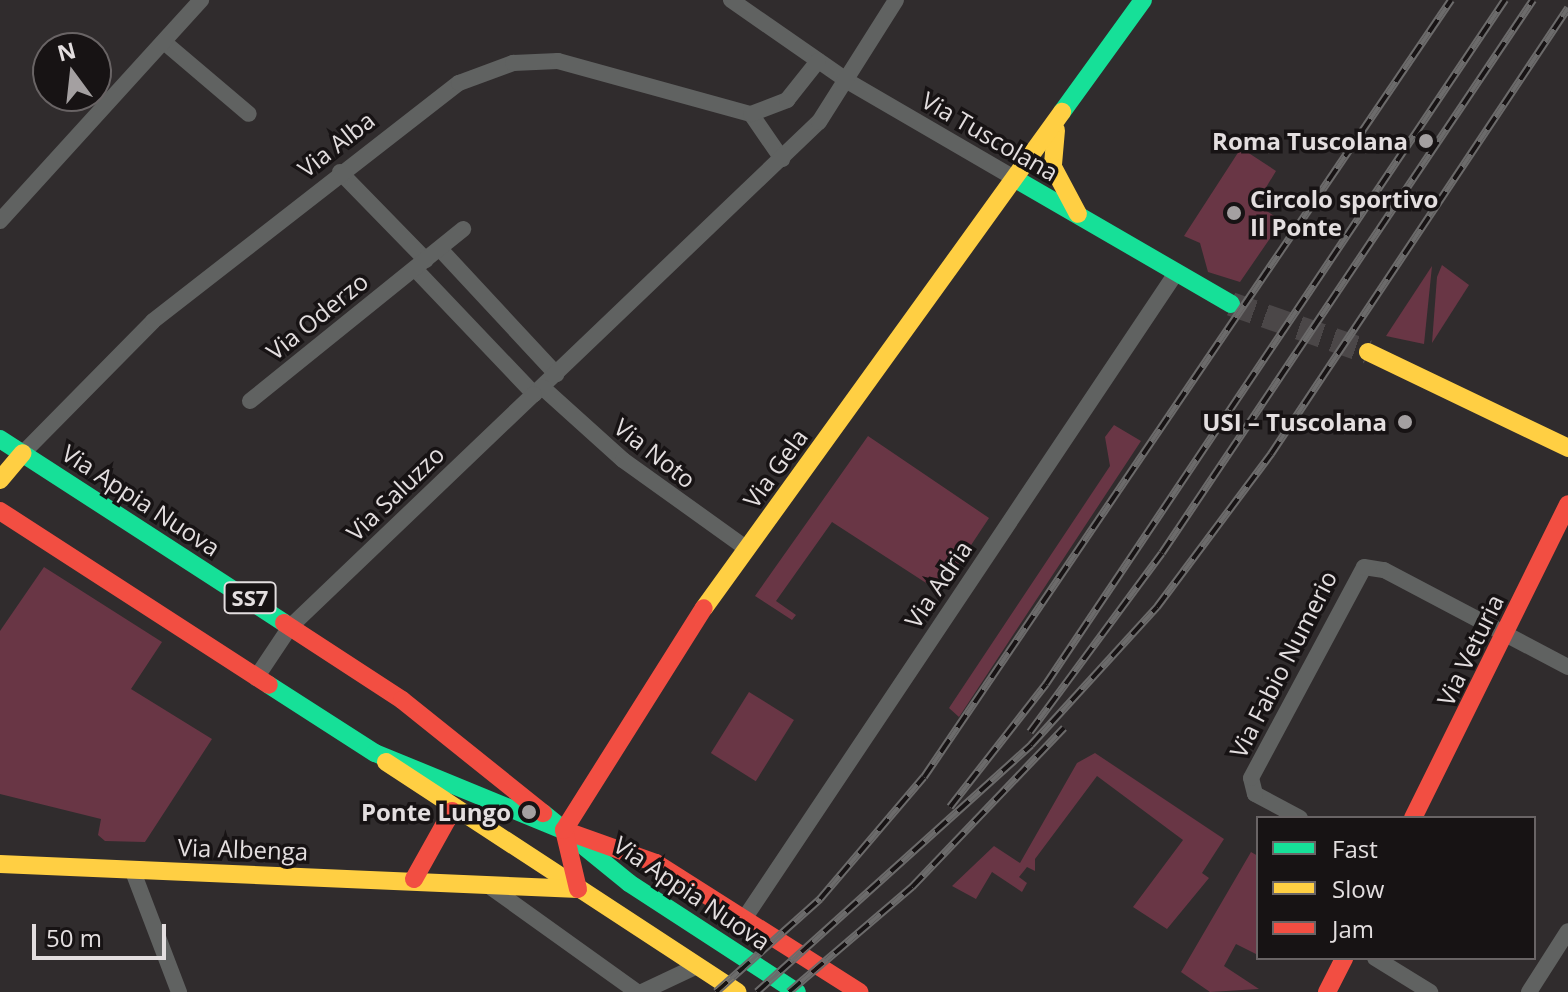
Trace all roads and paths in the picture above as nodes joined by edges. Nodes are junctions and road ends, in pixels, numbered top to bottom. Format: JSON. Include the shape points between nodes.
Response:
{"nodes":[{"id":1,"x":201,"y":0,"type":"edge"},
{"id":2,"x":731,"y":0,"type":"edge"},
{"id":3,"x":896,"y":0,"type":"edge"},
{"id":4,"x":1143,"y":0,"type":"edge"},
{"id":5,"x":164,"y":42,"type":"junction"},
{"id":6,"x":818,"y":61,"type":"junction"},
{"id":7,"x":849,"y":82,"type":"junction"},
{"id":8,"x":249,"y":114,"type":"dead end"},
{"id":9,"x":751,"y":114,"type":"junction"},
{"id":10,"x":1058,"y":124,"type":"junction"},
{"id":11,"x":782,"y":159,"type":"junction"},
{"id":12,"x":340,"y":172,"type":"junction"},
{"id":13,"x":1019,"y":181,"type":"junction"},
{"id":14,"x":1080,"y":216,"type":"junction"},
{"id":15,"x":0,"y":221,"type":"edge"},
{"id":16,"x":463,"y":229,"type":"dead end"},
{"id":17,"x":440,"y":249,"type":"junction"},
{"id":18,"x":420,"y":264,"type":"junction"},
{"id":19,"x":1174,"y":276,"type":"junction"},
{"id":20,"x":1231,"y":304,"type":"tunnel mouth"},
{"id":21,"x":1368,"y":352,"type":"tunnel mouth"},
{"id":22,"x":556,"y":374,"type":"junction"},
{"id":23,"x":538,"y":391,"type":"junction"},
{"id":24,"x":250,"y":401,"type":"dead end"},
{"id":25,"x":0,"y":439,"type":"edge"},
{"id":26,"x":1568,"y":448,"type":"edge"},
{"id":27,"x":23,"y":453,"type":"junction"},
{"id":28,"x":0,"y":480,"type":"edge"},
{"id":29,"x":1568,"y":504,"type":"edge"},
{"id":30,"x":0,"y":511,"type":"edge"},
{"id":31,"x":746,"y":548,"type":"junction"},
{"id":32,"x":290,"y":627,"type":"junction"},
{"id":33,"x":1506,"y":631,"type":"junction"},
{"id":34,"x":1568,"y":667,"type":"edge"},
{"id":35,"x":256,"y":678,"type":"junction"},
{"id":36,"x":375,"y":753,"type":"junction"},
{"id":37,"x":452,"y":811,"type":"junction"},
{"id":38,"x":1296,"y":816,"type":"edge"},
{"id":39,"x":1414,"y":816,"type":"edge"},
{"id":40,"x":564,"y":830,"type":"junction"},
{"id":41,"x":0,"y":864,"type":"edge"},
{"id":42,"x":132,"y":869,"type":"junction"},
{"id":43,"x":414,"y":879,"type":"junction"},
{"id":44,"x":484,"y":882,"type":"junction"},
{"id":45,"x":578,"y":889,"type":"junction"},
{"id":46,"x":751,"y":923,"type":"junction"},
{"id":47,"x":1568,"y":931,"type":"edge"},
{"id":48,"x":1343,"y":960,"type":"edge"},
{"id":49,"x":1378,"y":960,"type":"edge"},
{"id":50,"x":703,"y":969,"type":"junction"},
{"id":51,"x":850,"y":987,"type":"edge"},
{"id":52,"x":179,"y":992,"type":"edge"},
{"id":53,"x":639,"y":992,"type":"edge"},
{"id":54,"x":738,"y":992,"type":"edge"},
{"id":55,"x":797,"y":992,"type":"edge"},
{"id":56,"x":1327,"y":992,"type":"edge"},
{"id":57,"x":1430,"y":992,"type":"edge"},
{"id":58,"x":1529,"y":992,"type":"edge"}],
"edges":[{"from":1,"to":5,"type":"street"},
{"from":2,"to":6,"type":"street","name":"Via Tuscolana"},
{"from":3,"to":7,"type":"street"},
{"from":4,"to":10,"type":"street","name":"Via Gela"},
{"from":5,"to":8,"type":"street"},
{"from":5,"to":15,"type":"street"},
{"from":6,"to":7,"type":"street","name":"Via Tuscolana"},
{"from":6,"to":9,"type":"street","via":[[787,100]]},
{"from":7,"to":11,"type":"street"},
{"from":7,"to":13,"type":"street","name":"Via Tuscolana"},
{"from":9,"to":11,"type":"street"},
{"from":9,"to":12,"type":"street","name":"Via Alba","via":[[582,65],[521,62],[443,92]]},
{"from":10,"to":13,"type":"street","name":"Via Gela"},
{"from":10,"to":14,"type":"street","via":[[1053,167]]},
{"from":11,"to":22,"type":"street"},
{"from":12,"to":18,"type":"street","name":"Via Noto"},
{"from":12,"to":27,"type":"street","name":"Via Alba","via":[[153,321]]},
{"from":13,"to":14,"type":"street","name":"Via Tuscolana"},
{"from":13,"to":31,"type":"street","name":"Via Gela"},
{"from":14,"to":19,"type":"street","name":"Via Tuscolana"},
{"from":16,"to":17,"type":"street","name":"Via Oderzo"},
{"from":17,"to":18,"type":"street","name":"Via Oderzo"},
{"from":17,"to":22,"type":"street"},
{"from":18,"to":23,"type":"street","name":"Via Noto"},
{"from":18,"to":24,"type":"street","name":"Via Oderzo"},
{"from":19,"to":20,"type":"street","name":"Via Tuscolana"},
{"from":19,"to":46,"type":"street","name":"Via Adria"},
{"from":21,"to":26,"type":"street"},
{"from":22,"to":23,"type":"street","name":"Via Saluzzo"},
{"from":23,"to":31,"type":"street","name":"Via Noto"},
{"from":23,"to":32,"type":"street","name":"Via Saluzzo"},
{"from":25,"to":27,"type":"street","name":"Via Appia Nuova","number":"SS7"},
{"from":27,"to":28,"type":"street","name":"Via Appia Nuova"},
{"from":27,"to":32,"type":"street","name":"Via Appia Nuova","number":"SS7"},
{"from":29,"to":33,"type":"street","name":"Via Veturia"},
{"from":30,"to":35,"type":"street","number":"SS7"},
{"from":31,"to":40,"type":"street","name":"Via Gela"},
{"from":32,"to":35,"type":"street","name":"Via Saluzzo"},
{"from":32,"to":40,"type":"street","name":"Via Appia Nuova","number":"SS7","via":[[471,751]]},
{"from":33,"to":34,"type":"street"},
{"from":33,"to":38,"type":"street","name":"Via Fabio Numerio","via":[[1374,566],[1359,571],[1251,778],[1255,794]]},
{"from":33,"to":39,"type":"street","name":"Via Veturia"},
{"from":35,"to":36,"type":"street","number":"SS7"},
{"from":36,"to":37,"type":"street"},
{"from":36,"to":40,"type":"street","number":"SS7"},
{"from":37,"to":43,"type":"street"},
{"from":37,"to":45,"type":"street"},
{"from":40,"to":45,"type":"street"},
{"from":40,"to":46,"type":"street","name":"Via Appia Nuova","number":"SS7","via":[[634,853]]},
{"from":40,"to":55,"type":"street","name":"Via Appia Nuova","number":"SS7"},
{"from":41,"to":42,"type":"street","name":"Via Albenga"},
{"from":42,"to":43,"type":"street","name":"Via Albenga"},
{"from":42,"to":52,"type":"street"},
{"from":43,"to":44,"type":"street","name":"Via Albenga"},
{"from":44,"to":45,"type":"street","name":"Via Albenga"},
{"from":44,"to":53,"type":"street"},
{"from":45,"to":50,"type":"street"},
{"from":46,"to":51,"type":"street","name":"Via Appia Nuova","number":"SS7"},
{"from":47,"to":58,"type":"street"},
{"from":48,"to":56,"type":"street"},
{"from":49,"to":57,"type":"street"},
{"from":50,"to":53,"type":"street"},
{"from":50,"to":54,"type":"street"}]}
